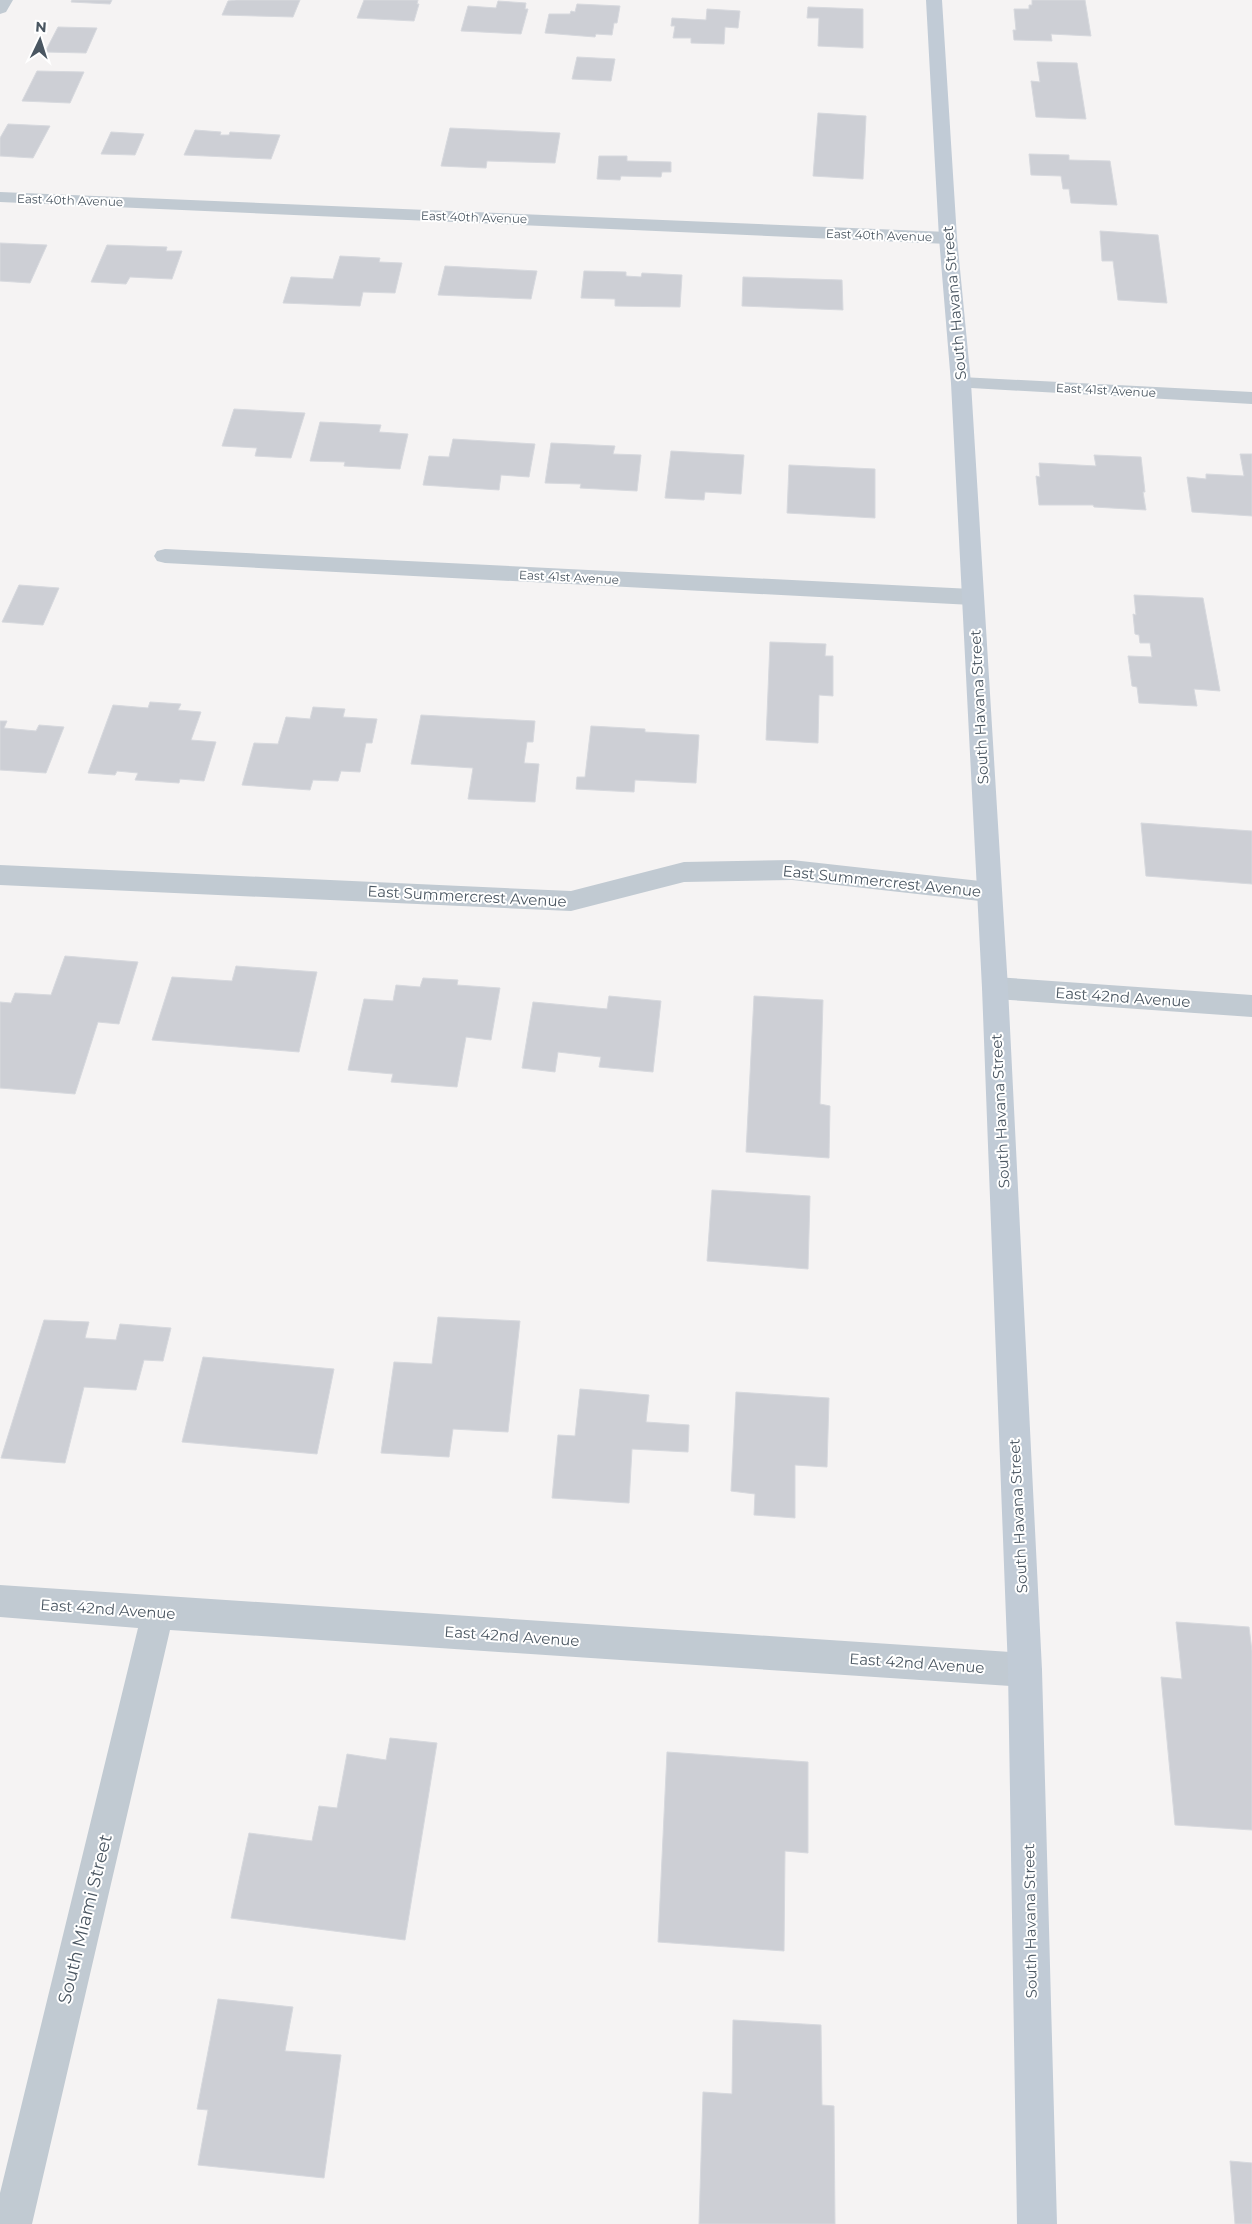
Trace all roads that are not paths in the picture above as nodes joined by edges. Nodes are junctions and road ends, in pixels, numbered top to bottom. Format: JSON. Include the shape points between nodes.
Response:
{"nodes":[{"id":1,"x":5,"y":0,"type":"edge"},
{"id":2,"x":934,"y":0,"type":"edge"},
{"id":3,"x":0,"y":8,"type":"edge"},
{"id":4,"x":0,"y":197,"type":"edge"},
{"id":5,"x":948,"y":238,"type":"junction"},
{"id":6,"x":961,"y":383,"type":"junction"},
{"id":7,"x":1252,"y":398,"type":"edge"},
{"id":8,"x":166,"y":556,"type":"dead end"},
{"id":9,"x":972,"y":597,"type":"junction"},
{"id":10,"x":0,"y":875,"type":"edge"},
{"id":11,"x":989,"y":892,"type":"junction"},
{"id":12,"x":995,"y":988,"type":"junction"},
{"id":13,"x":1252,"y":1006,"type":"edge"},
{"id":14,"x":0,"y":1601,"type":"edge"},
{"id":15,"x":158,"y":1614,"type":"junction"},
{"id":16,"x":1025,"y":1670,"type":"junction"},
{"id":17,"x":12,"y":2224,"type":"edge"},
{"id":18,"x":1037,"y":2224,"type":"edge"}],
"edges":[{"from":1,"to":3,"type":"street"},
{"from":2,"to":5,"type":"street","name":"South Havana Street"},
{"from":4,"to":5,"type":"street","name":"East 40th Avenue"},
{"from":5,"to":6,"type":"street","name":"South Havana Street"},
{"from":6,"to":7,"type":"street","name":"East 41st Avenue"},
{"from":6,"to":9,"type":"street","name":"South Havana Street"},
{"from":8,"to":9,"type":"street","name":"East 41st Avenue"},
{"from":9,"to":11,"type":"street","name":"South Havana Street"},
{"from":10,"to":11,"type":"street","name":"East Summercrest Avenue","via":[[571,901],[684,872],[792,870]]},
{"from":11,"to":12,"type":"street","name":"South Havana Street"},
{"from":12,"to":13,"type":"street","name":"East 42nd Avenue"},
{"from":12,"to":16,"type":"street","name":"South Havana Street"},
{"from":14,"to":15,"type":"street","name":"East 42nd Avenue"},
{"from":15,"to":16,"type":"street","name":"East 42nd Avenue"},
{"from":15,"to":17,"type":"street","name":"South Miami Street"},
{"from":16,"to":18,"type":"street","name":"South Havana Street"}]}
